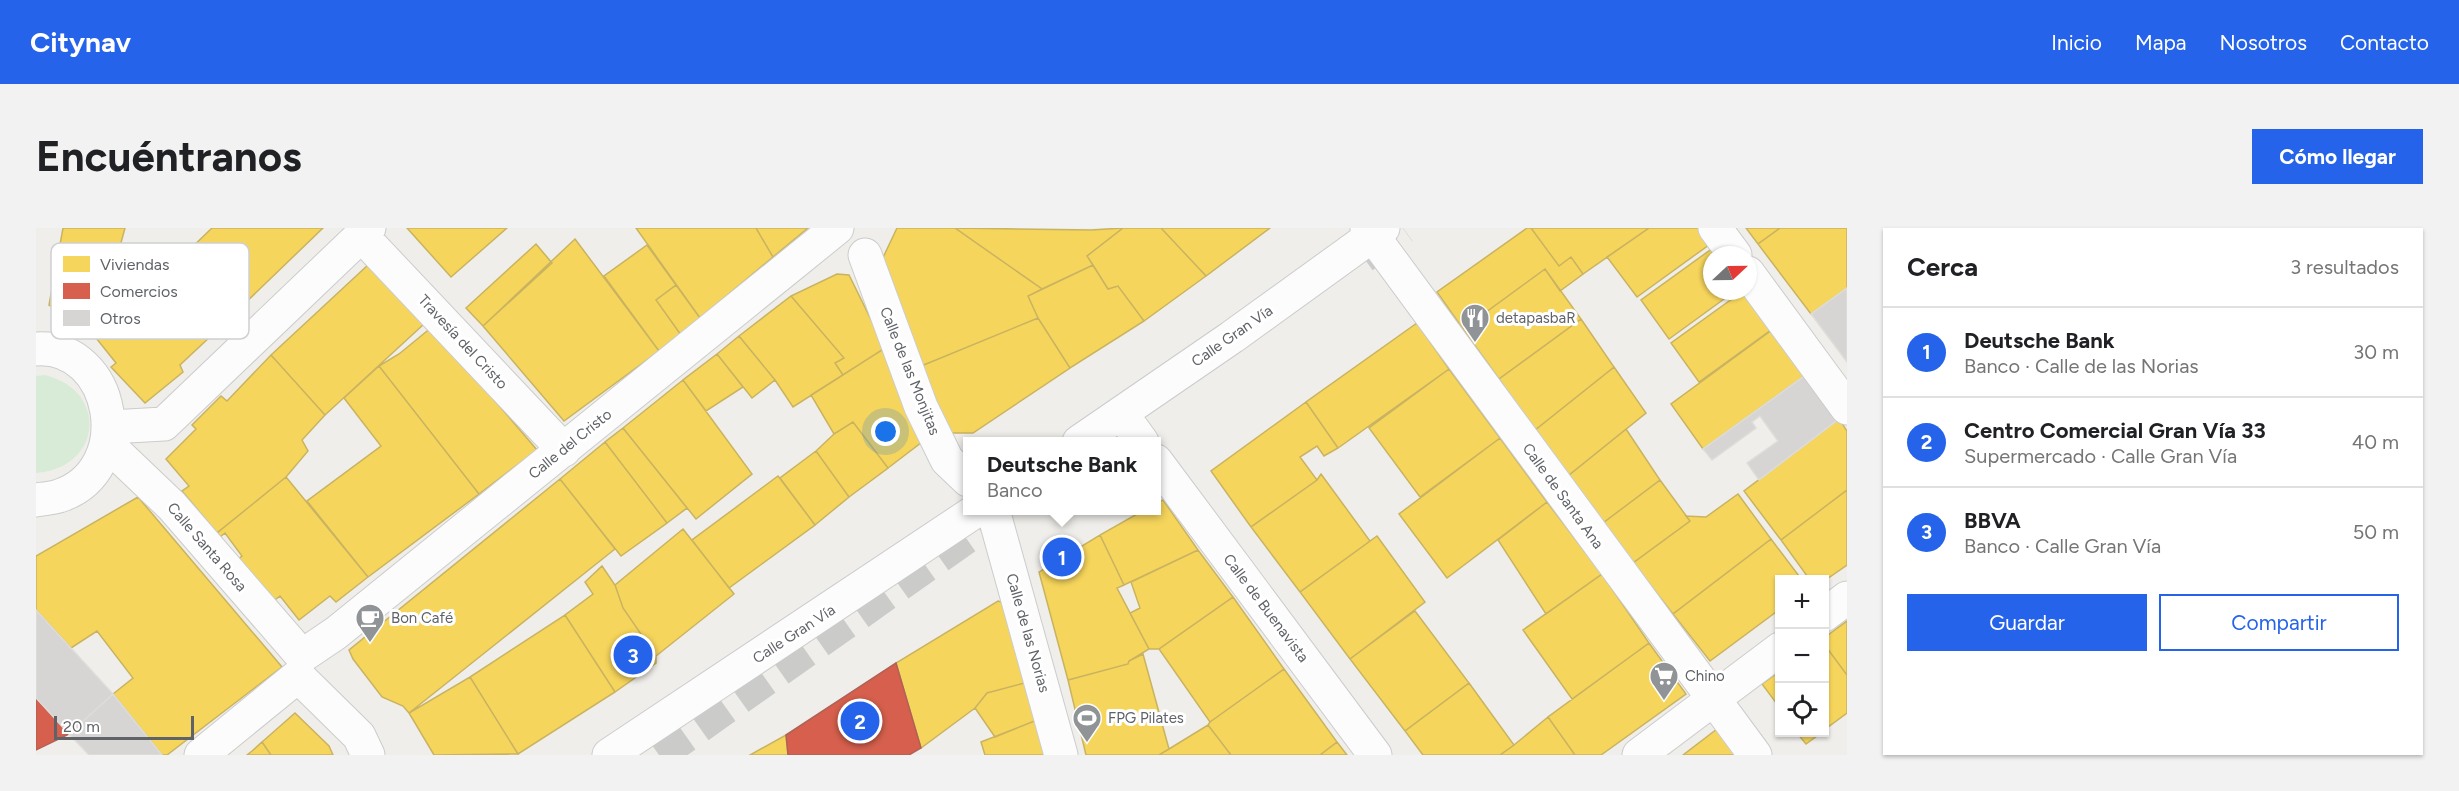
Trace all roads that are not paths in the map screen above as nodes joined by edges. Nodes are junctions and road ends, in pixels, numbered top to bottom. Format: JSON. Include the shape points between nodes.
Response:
{"nodes":[{"id":1,"x":836,"y":228,"type":"edge"},
{"id":2,"x":1715,"y":228,"type":"edge"},
{"id":3,"x":1374,"y":231,"type":"edge"},
{"id":4,"x":365,"y":232,"type":"edge"},
{"id":5,"x":1728,"y":246,"type":"edge"},
{"id":6,"x":865,"y":255,"type":"dead end"},
{"id":7,"x":1757,"y":285,"type":"edge"},
{"id":8,"x":36,"y":349,"type":"edge"},
{"id":9,"x":1847,"y":408,"type":"edge"},
{"id":10,"x":1121,"y":413,"type":"junction"},
{"id":11,"x":108,"y":435,"type":"junction"},
{"id":12,"x":1085,"y":437,"type":"edge"},
{"id":13,"x":1139,"y":437,"type":"edge"},
{"id":14,"x":564,"y":450,"type":"junction"},
{"id":15,"x":1161,"y":468,"type":"edge"},
{"id":16,"x":963,"y":475,"type":"edge"},
{"id":17,"x":36,"y":500,"type":"edge"},
{"id":18,"x":970,"y":515,"type":"edge"},
{"id":19,"x":994,"y":515,"type":"edge"},
{"id":20,"x":1847,"y":598,"type":"edge"},
{"id":21,"x":1829,"y":611,"type":"edge"},
{"id":22,"x":1775,"y":652,"type":"edge"},
{"id":23,"x":300,"y":666,"type":"junction"},
{"id":24,"x":1712,"y":699,"type":"junction"},
{"id":25,"x":614,"y":753,"type":"edge"},
{"id":26,"x":201,"y":755,"type":"edge"},
{"id":27,"x":368,"y":755,"type":"edge"},
{"id":28,"x":1061,"y":755,"type":"edge"},
{"id":29,"x":1375,"y":755,"type":"edge"},
{"id":30,"x":1639,"y":755,"type":"edge"},
{"id":31,"x":1755,"y":755,"type":"edge"}],
"edges":[{"from":1,"to":14,"type":"street","name":"Calle del Cristo"},
{"from":2,"to":5,"type":"street"},
{"from":3,"to":10,"type":"street","name":"Calle Gran Vía"},
{"from":3,"to":24,"type":"street","name":"Calle de Santa Ana"},
{"from":4,"to":11,"type":"street","via":[[164,424]]},
{"from":4,"to":14,"type":"street","name":"Travesía del Cristo"},
{"from":6,"to":16,"type":"street","name":"Calle de las Monjitas","via":[[921,407],[947,460]]},
{"from":7,"to":9,"type":"street"},
{"from":8,"to":11,"type":"street","via":[[63,354],[82,366],[97,383],[107,404]]},
{"from":10,"to":12,"type":"street","name":"Calle Gran Vía"},
{"from":10,"to":13,"type":"street"},
{"from":11,"to":17,"type":"street","via":[[97,466],[81,484],[59,496]]},
{"from":11,"to":23,"type":"street","name":"Calle Santa Rosa","via":[[172,506]]},
{"from":14,"to":23,"type":"street","name":"Calle del Cristo"},
{"from":15,"to":29,"type":"street","name":"Calle de Buenavista"},
{"from":18,"to":25,"type":"street","name":"Calle Gran Vía"},
{"from":19,"to":28,"type":"street","name":"Calle de las Norias"},
{"from":20,"to":21,"type":"street"},
{"from":22,"to":24,"type":"street"},
{"from":23,"to":26,"type":"street","name":"Calle del Cristo"},
{"from":23,"to":27,"type":"street","name":"Calle Santa Rosa","via":[[359,736]]},
{"from":24,"to":30,"type":"street"},
{"from":24,"to":31,"type":"street","name":"Calle de Santa Ana"}]}
